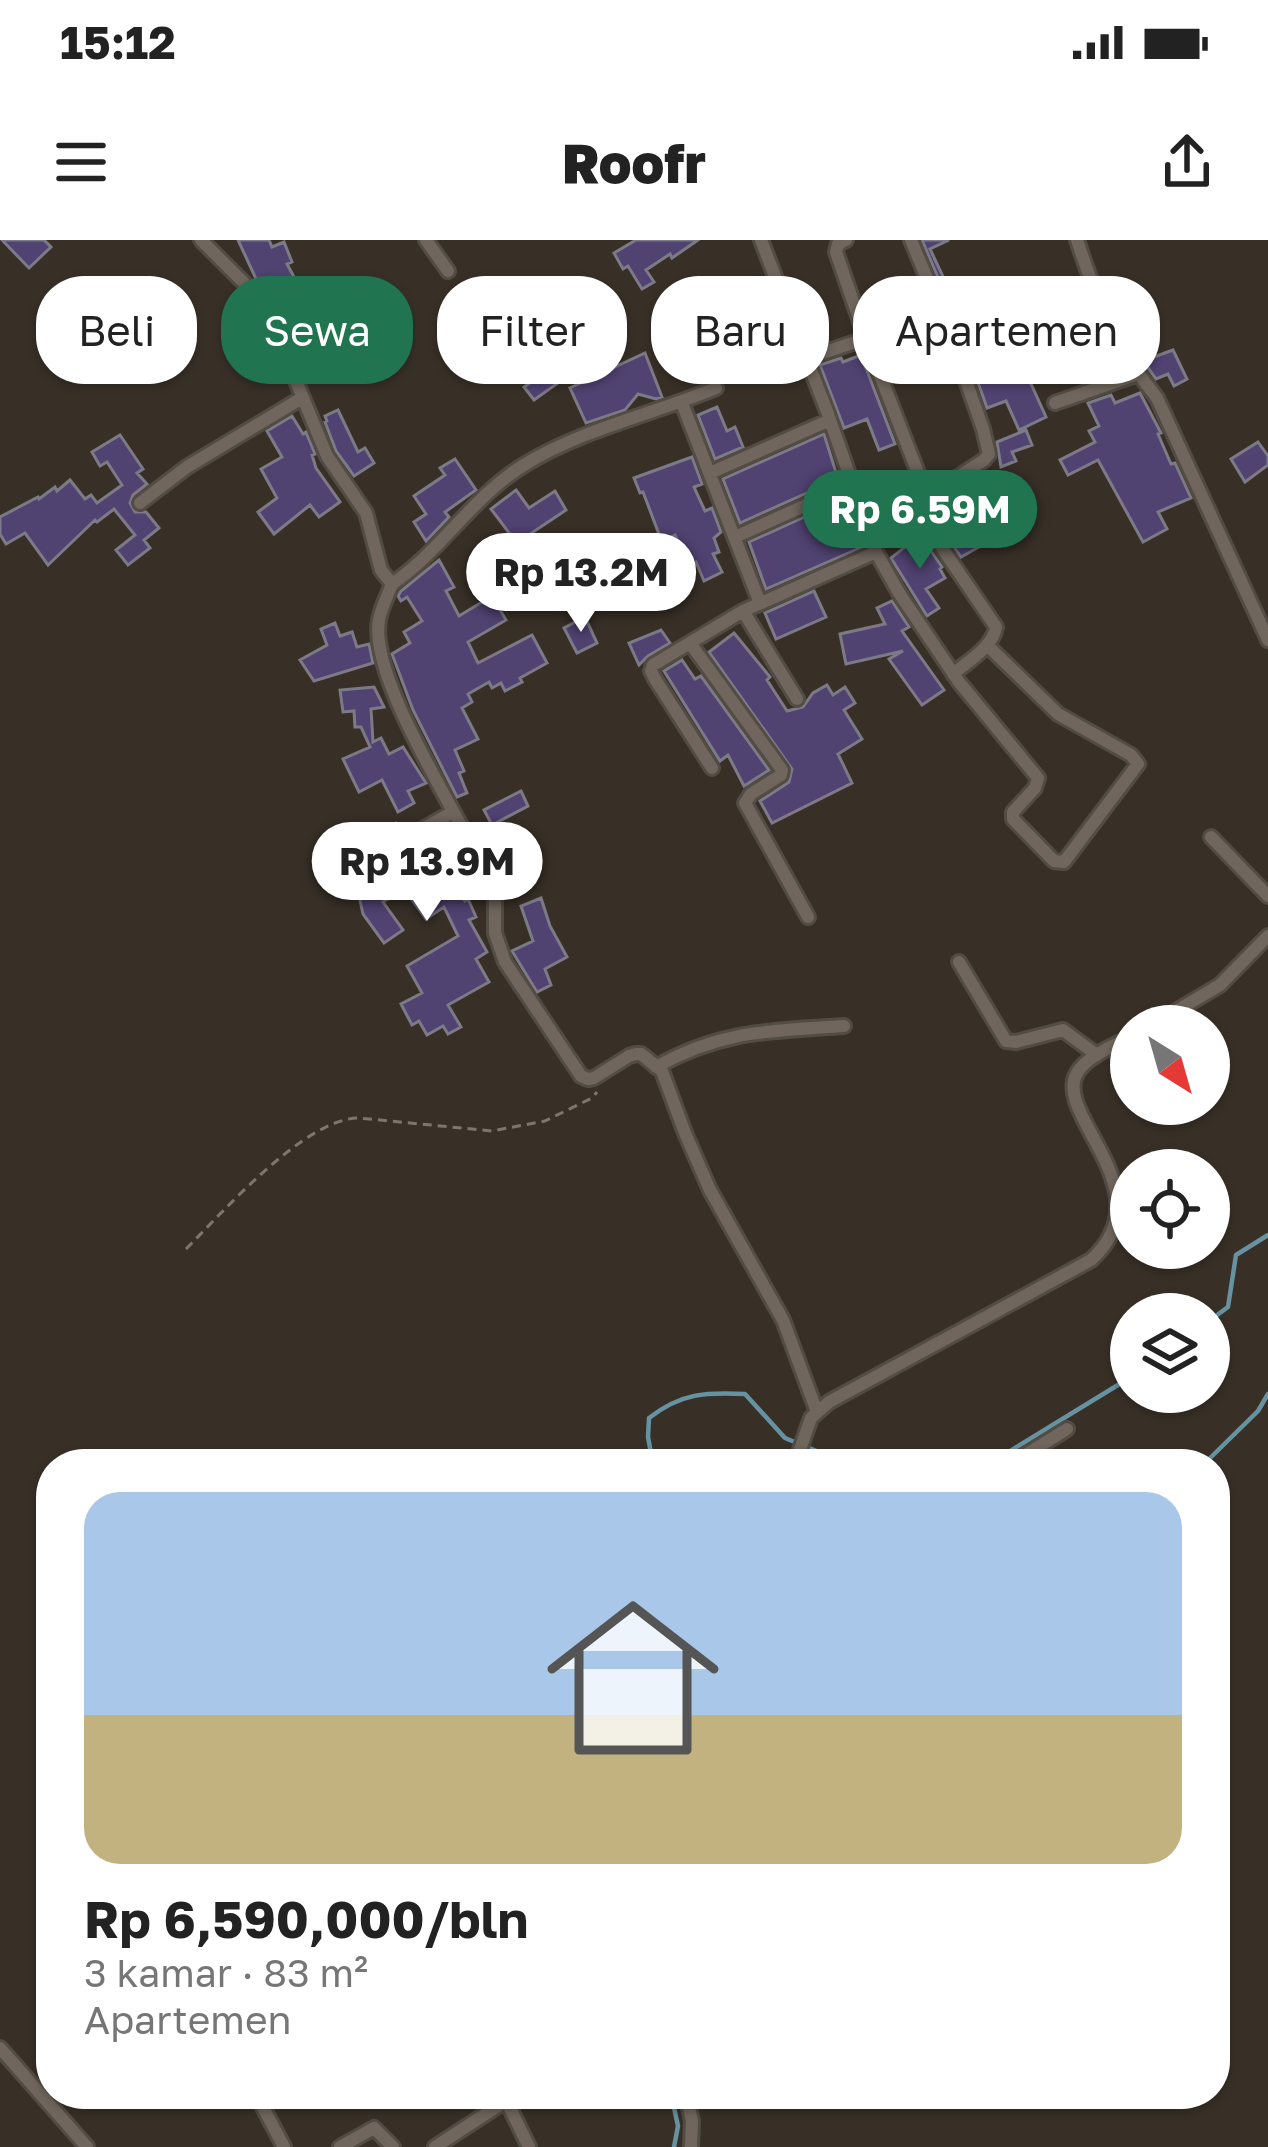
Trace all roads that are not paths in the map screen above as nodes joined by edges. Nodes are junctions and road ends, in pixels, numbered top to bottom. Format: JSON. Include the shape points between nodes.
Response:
{"nodes":[{"id":1,"x":201,"y":240,"type":"edge"},
{"id":2,"x":426,"y":240,"type":"edge"},
{"id":3,"x":761,"y":240,"type":"edge"},
{"id":4,"x":846,"y":240,"type":"edge"},
{"id":5,"x":911,"y":240,"type":"edge"},
{"id":6,"x":1077,"y":240,"type":"edge"},
{"id":7,"x":448,"y":271,"type":"dead end"},
{"id":8,"x":775,"y":276,"type":"edge"},
{"id":9,"x":926,"y":276,"type":"edge"},
{"id":10,"x":1090,"y":276,"type":"edge"},
{"id":11,"x":853,"y":301,"type":"edge"},
{"id":12,"x":817,"y":384,"type":"edge"},
{"id":13,"x":884,"y":384,"type":"edge"},
{"id":14,"x":966,"y":384,"type":"edge"},
{"id":15,"x":1109,"y":384,"type":"edge"},
{"id":16,"x":1146,"y":384,"type":"edge"},
{"id":17,"x":716,"y":388,"type":"dead end"},
{"id":18,"x":302,"y":398,"type":"junction"},
{"id":19,"x":682,"y":403,"type":"junction"},
{"id":20,"x":1055,"y":403,"type":"dead end"},
{"id":21,"x":830,"y":419,"type":"junction"},
{"id":22,"x":710,"y":473,"type":"junction"},
{"id":23,"x":853,"y":484,"type":"junction"},
{"id":24,"x":928,"y":496,"type":"junction"},
{"id":25,"x":140,"y":503,"type":"dead end"},
{"id":26,"x":912,"y":505,"type":"junction"},
{"id":27,"x":868,"y":528,"type":"junction"},
{"id":28,"x":734,"y":537,"type":"junction"},
{"id":29,"x":876,"y":552,"type":"junction"},
{"id":30,"x":392,"y":584,"type":"junction"},
{"id":31,"x":760,"y":603,"type":"junction"},
{"id":32,"x":743,"y":611,"type":"junction"},
{"id":33,"x":1268,"y":640,"type":"edge"},
{"id":34,"x":690,"y":644,"type":"junction"},
{"id":35,"x":987,"y":645,"type":"junction"},
{"id":36,"x":953,"y":674,"type":"junction"},
{"id":37,"x":797,"y":699,"type":"dead end"},
{"id":38,"x":712,"y":767,"type":"dead end"},
{"id":39,"x":453,"y":812,"type":"junction"},
{"id":40,"x":410,"y":836,"type":"dead end"},
{"id":41,"x":1211,"y":837,"type":"dead end"},
{"id":42,"x":1268,"y":896,"type":"edge"},
{"id":43,"x":808,"y":917,"type":"dead end"},
{"id":44,"x":1268,"y":936,"type":"edge"},
{"id":45,"x":959,"y":962,"type":"dead end"},
{"id":46,"x":1186,"y":1005,"type":"edge"},
{"id":47,"x":844,"y":1026,"type":"dead end"},
{"id":48,"x":1110,"y":1048,"type":"edge"},
{"id":49,"x":1097,"y":1055,"type":"junction"},
{"id":50,"x":656,"y":1067,"type":"junction"},
{"id":51,"x":817,"y":1412,"type":"junction"},
{"id":52,"x":1066,"y":1429,"type":"dead end"},
{"id":53,"x":800,"y":1449,"type":"edge"},
{"id":54,"x":1035,"y":1449,"type":"edge"},
{"id":55,"x":0,"y":2048,"type":"edge"},
{"id":56,"x":36,"y":2089,"type":"edge"},
{"id":57,"x":54,"y":2109,"type":"edge"},
{"id":58,"x":264,"y":2109,"type":"edge"},
{"id":59,"x":493,"y":2109,"type":"edge"},
{"id":60,"x":510,"y":2109,"type":"edge"},
{"id":61,"x":689,"y":2109,"type":"edge"},
{"id":62,"x":87,"y":2147,"type":"edge"},
{"id":63,"x":284,"y":2147,"type":"edge"},
{"id":64,"x":340,"y":2147,"type":"edge"},
{"id":65,"x":393,"y":2147,"type":"edge"},
{"id":66,"x":435,"y":2147,"type":"edge"},
{"id":67,"x":529,"y":2147,"type":"edge"},
{"id":68,"x":691,"y":2147,"type":"edge"}],
"edges":[{"from":1,"to":18,"type":"street","via":[[254,293]]},
{"from":2,"to":7,"type":"street"},
{"from":3,"to":8,"type":"street"},
{"from":4,"to":11,"type":"street","via":[[836,252]]},
{"from":5,"to":9,"type":"street"},
{"from":6,"to":10,"type":"street"},
{"from":12,"to":21,"type":"street"},
{"from":13,"to":24,"type":"street"},
{"from":14,"to":24,"type":"street","via":[[989,448],[984,460]]},
{"from":15,"to":20,"type":"street"},
{"from":16,"to":33,"type":"street"},
{"from":17,"to":19,"type":"street"},
{"from":18,"to":25,"type":"street"},
{"from":18,"to":30,"type":"street","via":[[327,456],[366,513]]},
{"from":19,"to":22,"type":"street"},
{"from":19,"to":30,"type":"street","via":[[525,464]]},
{"from":21,"to":22,"type":"street"},
{"from":21,"to":23,"type":"street"},
{"from":22,"to":28,"type":"street"},
{"from":23,"to":27,"type":"street"},
{"from":23,"to":28,"type":"street"},
{"from":24,"to":26,"type":"street"},
{"from":26,"to":27,"type":"street"},
{"from":26,"to":35,"type":"street","via":[[994,623]]},
{"from":27,"to":29,"type":"street"},
{"from":28,"to":31,"type":"street"},
{"from":29,"to":31,"type":"street"},
{"from":29,"to":36,"type":"street"},
{"from":30,"to":39,"type":"street","via":[[379,621],[387,673]]},
{"from":31,"to":32,"type":"street"},
{"from":32,"to":34,"type":"street"},
{"from":32,"to":37,"type":"street"},
{"from":34,"to":38,"type":"street","via":[[651,671]]},
{"from":34,"to":43,"type":"street","via":[[780,766],[781,775],[745,803]]},
{"from":35,"to":36,"type":"street"},
{"from":35,"to":36,"type":"street","via":[[1058,714],[1138,764],[1064,862],[1013,819],[1037,778]]},
{"from":39,"to":40,"type":"street"},
{"from":39,"to":50,"type":"street","via":[[491,885],[505,962],[578,1073],[594,1078],[636,1054]]},
{"from":41,"to":42,"type":"street"},
{"from":44,"to":46,"type":"street","via":[[1220,985]]},
{"from":45,"to":49,"type":"street","via":[[1006,1041],[1063,1030]]},
{"from":47,"to":50,"type":"street","via":[[721,1038]]},
{"from":48,"to":49,"type":"street"},
{"from":49,"to":51,"type":"street","via":[[1073,1085],[1116,1191],[1117,1218],[1102,1251]]},
{"from":50,"to":51,"type":"street","via":[[710,1190],[783,1320]]},
{"from":51,"to":53,"type":"street"},
{"from":52,"to":54,"type":"street"},
{"from":55,"to":56,"type":"street"},
{"from":57,"to":62,"type":"street"},
{"from":58,"to":63,"type":"street"},
{"from":59,"to":66,"type":"street"},
{"from":60,"to":67,"type":"street"},
{"from":61,"to":68,"type":"street"},
{"from":64,"to":65,"type":"street","via":[[374,2128]]}]}
